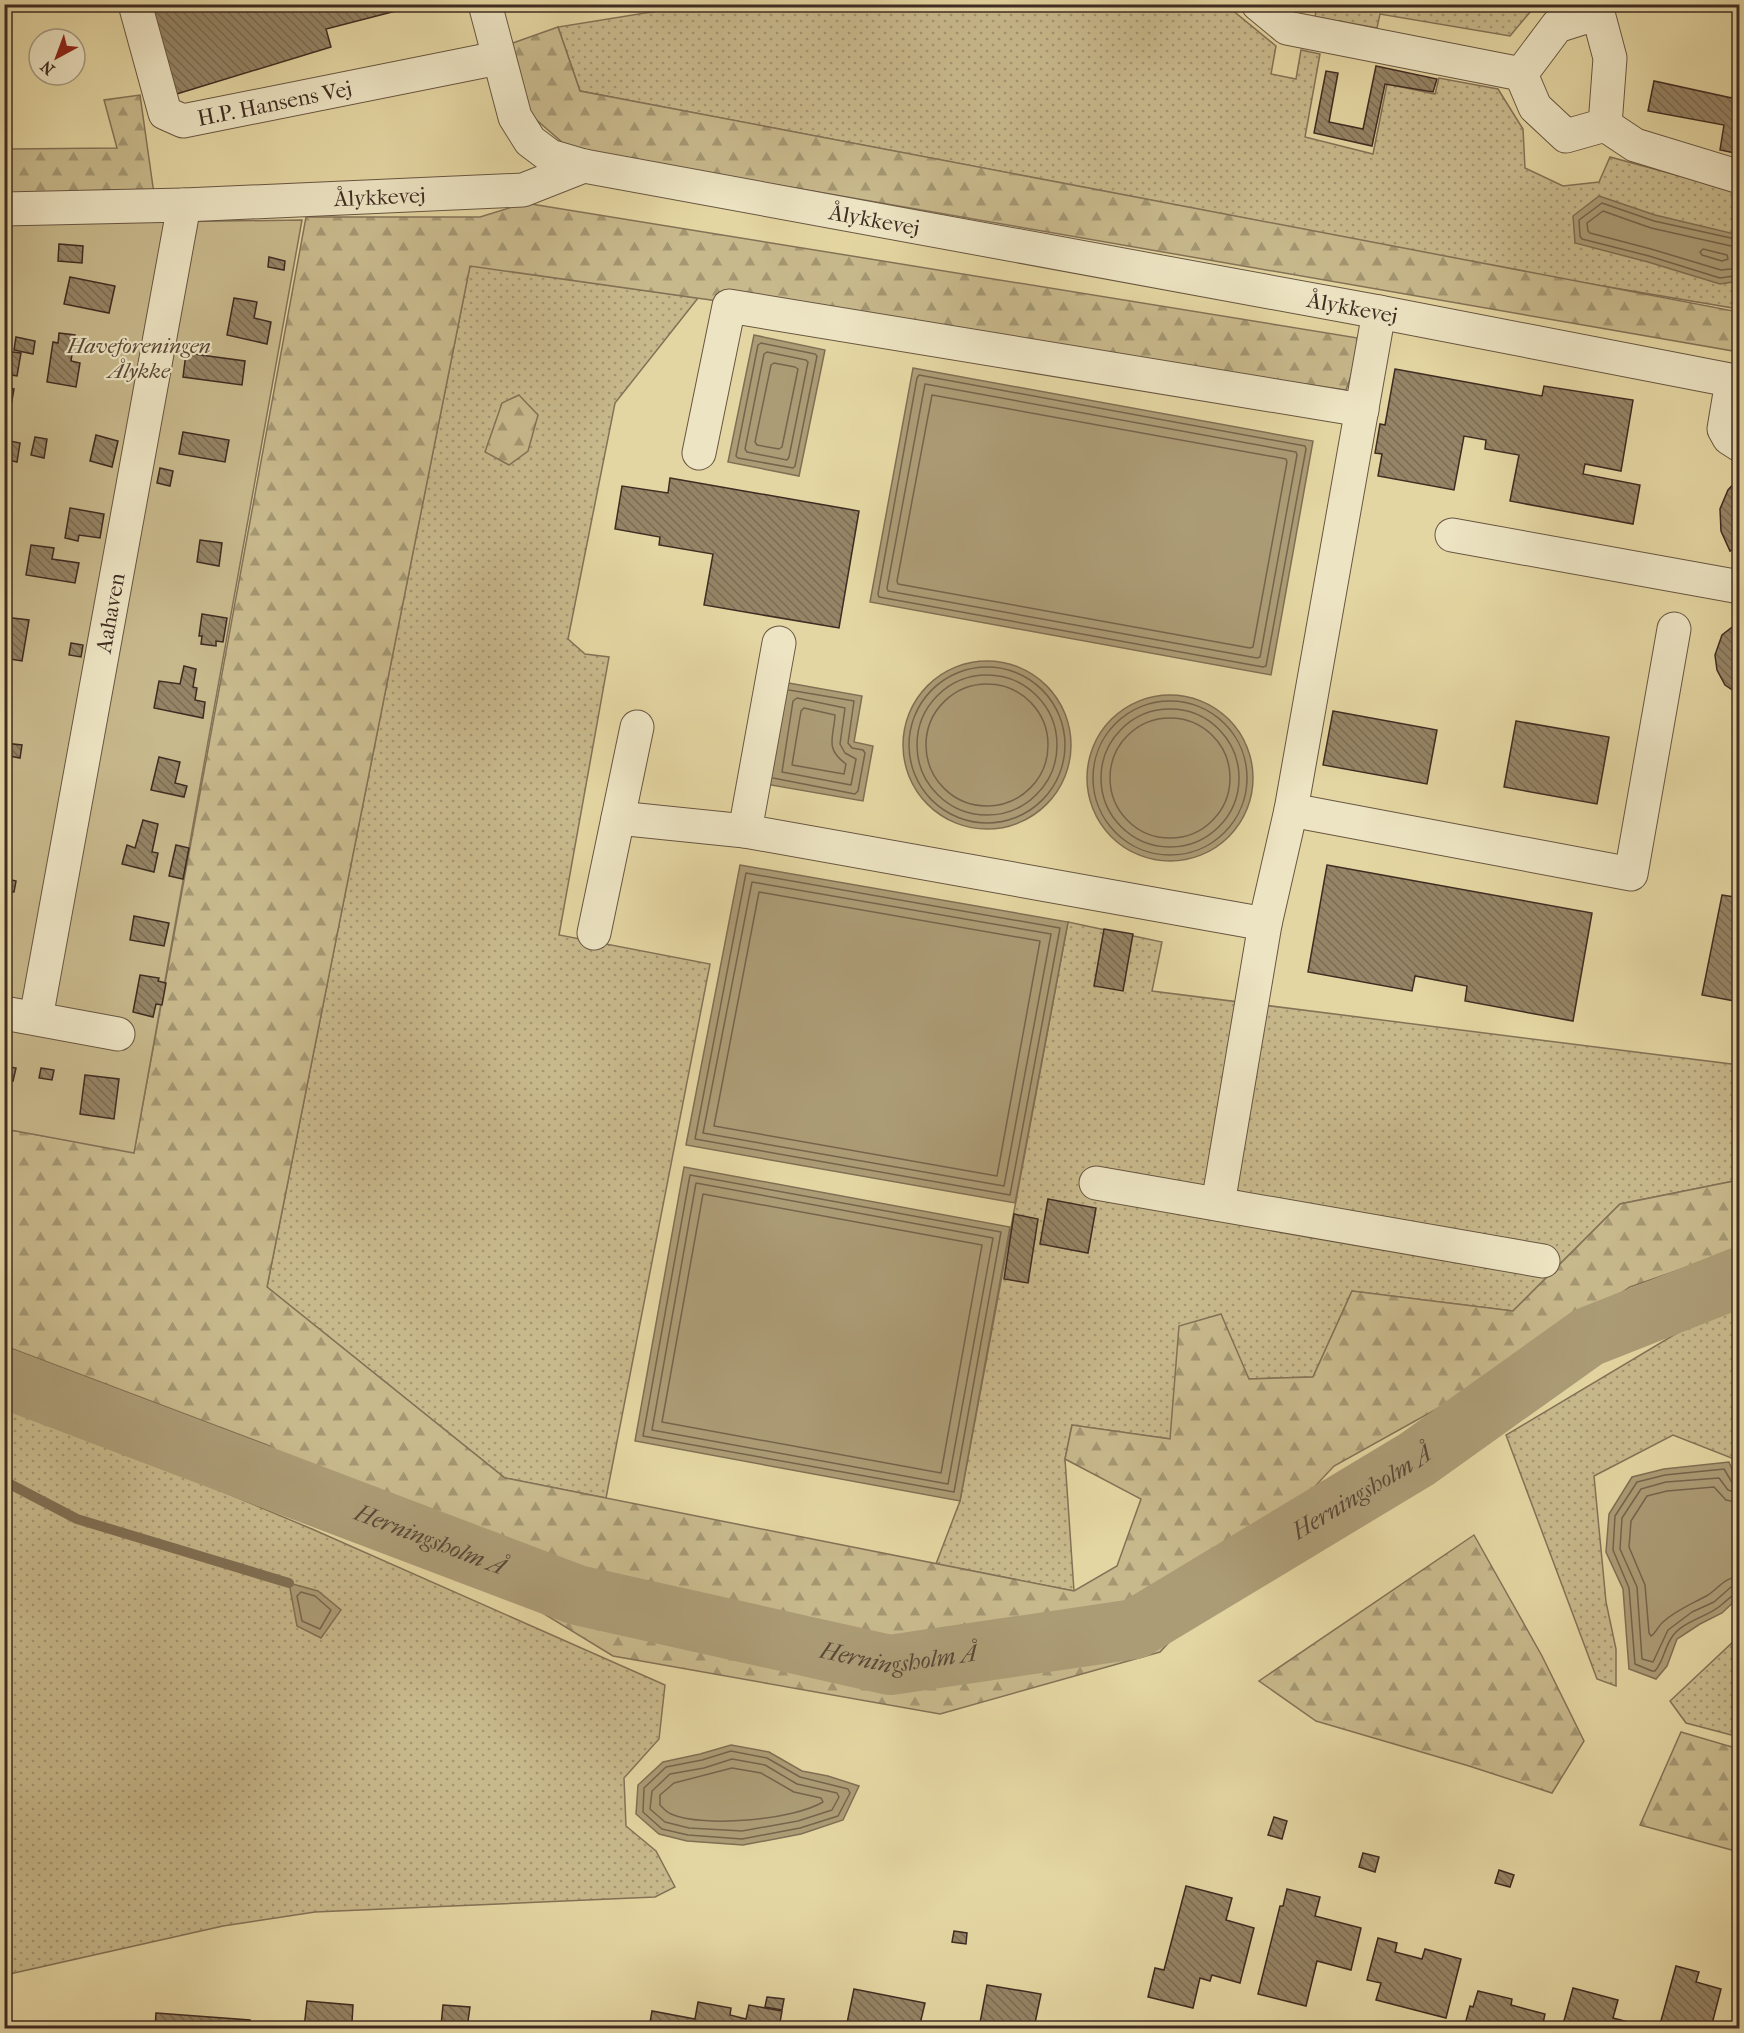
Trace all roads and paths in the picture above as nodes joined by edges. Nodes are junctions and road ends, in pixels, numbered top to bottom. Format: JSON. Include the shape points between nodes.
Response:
{"nodes":[{"id":1,"x":135,"y":4,"type":"edge"},
{"id":2,"x":1258,"y":4,"type":"edge"},
{"id":3,"x":491,"y":5,"type":"edge"},
{"id":4,"x":1599,"y":7,"type":"edge"},
{"id":5,"x":1299,"y":17,"type":"edge"},
{"id":6,"x":498,"y":58,"type":"junction"},
{"id":7,"x":1521,"y":74,"type":"junction"},
{"id":8,"x":1605,"y":125,"type":"junction"},
{"id":9,"x":584,"y":166,"type":"junction"},
{"id":10,"x":1740,"y":177,"type":"edge"},
{"id":11,"x":184,"y":206,"type":"junction"},
{"id":12,"x":4,"y":208,"type":"edge"},
{"id":13,"x":1379,"y":312,"type":"junction"},
{"id":14,"x":1736,"y":382,"type":"edge"},
{"id":15,"x":1362,"y":410,"type":"junction"},
{"id":16,"x":1740,"y":445,"type":"edge"},
{"id":17,"x":699,"y":453,"type":"dead end"},
{"id":18,"x":1452,"y":535,"type":"dead end"},
{"id":19,"x":1740,"y":587,"type":"edge"},
{"id":20,"x":1674,"y":629,"type":"dead end"},
{"id":21,"x":779,"y":643,"type":"dead end"},
{"id":22,"x":637,"y":727,"type":"dead end"},
{"id":23,"x":1291,"y":810,"type":"junction"},
{"id":24,"x":618,"y":818,"type":"junction"},
{"id":25,"x":745,"y":831,"type":"junction"},
{"id":26,"x":1265,"y":924,"type":"junction"},
{"id":27,"x":594,"y":933,"type":"dead end"},
{"id":28,"x":4,"y":1013,"type":"edge"},
{"id":29,"x":36,"y":1018,"type":"junction"},
{"id":30,"x":118,"y":1034,"type":"dead end"},
{"id":31,"x":1096,"y":1183,"type":"dead end"},
{"id":32,"x":1218,"y":1204,"type":"junction"},
{"id":33,"x":1543,"y":1261,"type":"dead end"}],
"edges":[{"from":1,"to":6,"type":"street","name":"H.P. Hansens Vej","via":[[165,113],[183,121]]},
{"from":2,"to":5,"type":"street","via":[[1287,28]]},
{"from":3,"to":6,"type":"street"},
{"from":4,"to":7,"type":"street","via":[[1557,26]]},
{"from":4,"to":8,"type":"street","via":[[1610,57]]},
{"from":5,"to":7,"type":"street"},
{"from":6,"to":9,"type":"street","via":[[514,117],[530,141],[550,156]]},
{"from":7,"to":8,"type":"street","via":[[1535,107],[1566,136]]},
{"from":8,"to":10,"type":"street","via":[[1635,146]]},
{"from":9,"to":11,"type":"street","name":"Ålykkevej","via":[[523,190]]},
{"from":9,"to":13,"type":"street","name":"Ålykkevej"},
{"from":11,"to":12,"type":"street","name":"Ålykkevej"},
{"from":11,"to":29,"type":"street","name":"Aahaven"},
{"from":13,"to":14,"type":"street","name":"Ålykkevej"},
{"from":13,"to":15,"type":"street"},
{"from":14,"to":16,"type":"street","via":[[1724,429]]},
{"from":15,"to":17,"type":"street","via":[[729,306]]},
{"from":15,"to":23,"type":"street"},
{"from":18,"to":19,"type":"street"},
{"from":20,"to":23,"type":"street","via":[[1631,874]]},
{"from":21,"to":25,"type":"street"},
{"from":22,"to":24,"type":"street"},
{"from":23,"to":26,"type":"street"},
{"from":24,"to":25,"type":"street"},
{"from":24,"to":27,"type":"street"},
{"from":25,"to":26,"type":"street"},
{"from":26,"to":32,"type":"street"},
{"from":28,"to":29,"type":"street"},
{"from":29,"to":30,"type":"street"},
{"from":31,"to":32,"type":"street"},
{"from":32,"to":33,"type":"street"}]}
